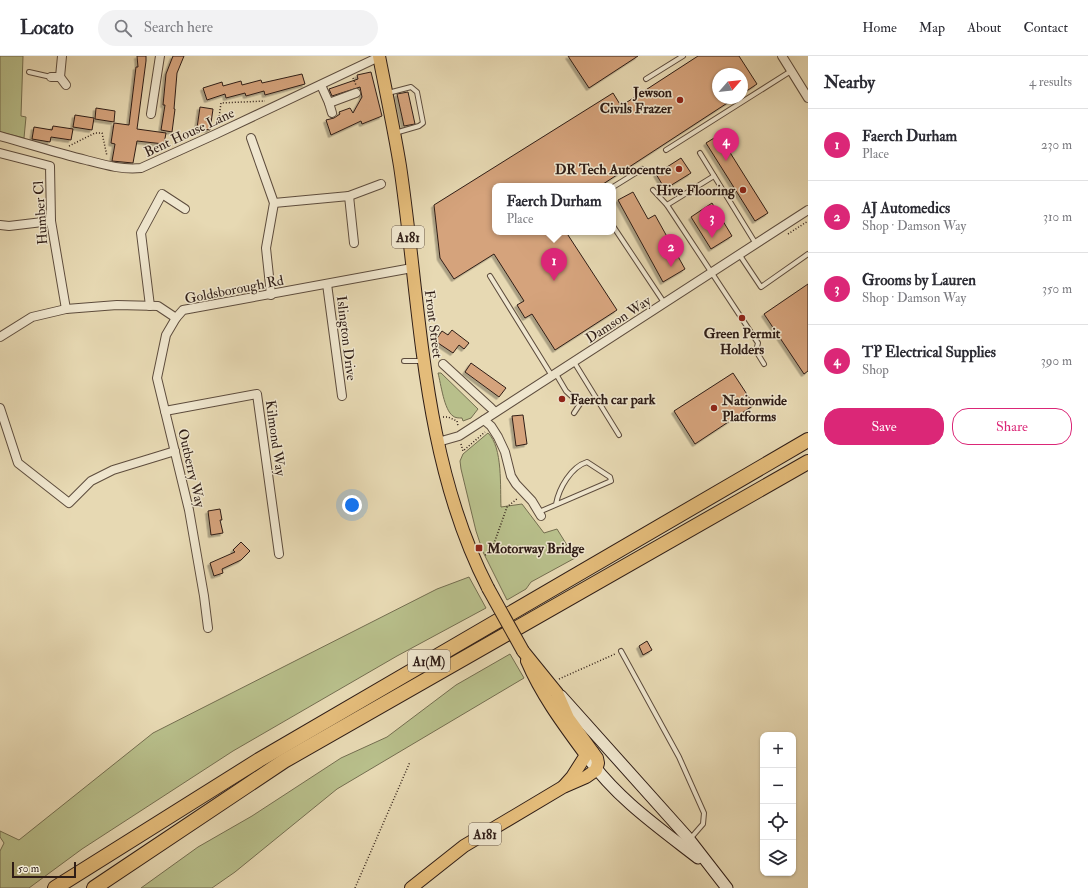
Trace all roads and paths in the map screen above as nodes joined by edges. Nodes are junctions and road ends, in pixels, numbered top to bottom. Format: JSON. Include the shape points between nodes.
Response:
{"nodes":[{"id":1,"x":62,"y":56,"type":"edge"},
{"id":2,"x":160,"y":56,"type":"edge"},
{"id":3,"x":683,"y":56,"type":"edge"},
{"id":4,"x":782,"y":56,"type":"edge"},
{"id":5,"x":379,"y":57,"type":"edge"},
{"id":6,"x":350,"y":70,"type":"junction"},
{"id":7,"x":791,"y":71,"type":"junction"},
{"id":8,"x":29,"y":72,"type":"dead end"},
{"id":9,"x":60,"y":76,"type":"junction"},
{"id":10,"x":51,"y":77,"type":"joint"},
{"id":11,"x":646,"y":79,"type":"dead end"},
{"id":12,"x":321,"y":84,"type":"junction"},
{"id":13,"x":66,"y":85,"type":"dead end"},
{"id":14,"x":356,"y":93,"type":"joint"},
{"id":15,"x":386,"y":93,"type":"junction"},
{"id":16,"x":807,"y":93,"type":"edge"},
{"id":17,"x":267,"y":101,"type":"dead end"},
{"id":18,"x":328,"y":103,"type":"junction"},
{"id":19,"x":332,"y":112,"type":"dead end"},
{"id":20,"x":151,"y":114,"type":"dead end"},
{"id":21,"x":394,"y":133,"type":"junction"},
{"id":22,"x":216,"y":134,"type":"junction"},
{"id":23,"x":0,"y":136,"type":"edge"},
{"id":24,"x":251,"y":138,"type":"dead end"},
{"id":25,"x":666,"y":150,"type":"dead end"},
{"id":26,"x":56,"y":152,"type":"junction"},
{"id":27,"x":0,"y":153,"type":"edge"},
{"id":28,"x":700,"y":153,"type":"dead end"},
{"id":29,"x":109,"y":166,"type":"junction"},
{"id":30,"x":642,"y":169,"type":"dead end"},
{"id":31,"x":714,"y":176,"type":"junction"},
{"id":32,"x":381,"y":184,"type":"dead end"},
{"id":33,"x":616,"y":185,"type":"edge"},
{"id":34,"x":653,"y":190,"type":"dead end"},
{"id":35,"x":348,"y":196,"type":"junction"},
{"id":36,"x":274,"y":203,"type":"junction"},
{"id":37,"x":667,"y":205,"type":"junction"},
{"id":38,"x":185,"y":209,"type":"dead end"},
{"id":39,"x":808,"y":210,"type":"edge"},
{"id":40,"x":51,"y":221,"type":"junction"},
{"id":41,"x":0,"y":225,"type":"edge"},
{"id":42,"x":616,"y":230,"type":"edge"},
{"id":43,"x":354,"y":243,"type":"dead end"},
{"id":44,"x":756,"y":244,"type":"junction"},
{"id":45,"x":739,"y":254,"type":"junction"},
{"id":46,"x":808,"y":254,"type":"edge"},
{"id":47,"x":412,"y":268,"type":"junction"},
{"id":48,"x":712,"y":272,"type":"junction"},
{"id":49,"x":490,"y":276,"type":"dead end"},
{"id":50,"x":327,"y":284,"type":"junction"},
{"id":51,"x":271,"y":295,"type":"junction"},
{"id":52,"x":665,"y":304,"type":"junction"},
{"id":53,"x":150,"y":306,"type":"junction"},
{"id":54,"x":66,"y":309,"type":"junction"},
{"id":55,"x":176,"y":318,"type":"junction"},
{"id":56,"x":0,"y":337,"type":"edge"},
{"id":57,"x":404,"y":361,"type":"dead end"},
{"id":58,"x":423,"y":361,"type":"junction"},
{"id":59,"x":574,"y":362,"type":"junction"},
{"id":60,"x":443,"y":364,"type":"dead end"},
{"id":61,"x":764,"y":364,"type":"dead end"},
{"id":62,"x":554,"y":375,"type":"junction"},
{"id":63,"x":342,"y":396,"type":"dead end"},
{"id":64,"x":0,"y":408,"type":"edge"},
{"id":65,"x":165,"y":411,"type":"junction"},
{"id":66,"x":495,"y":412,"type":"junction"},
{"id":67,"x":574,"y":413,"type":"dead end"},
{"id":68,"x":433,"y":417,"type":"junction"},
{"id":69,"x":484,"y":420,"type":"junction"},
{"id":70,"x":491,"y":426,"type":"junction"},
{"id":71,"x":619,"y":435,"type":"dead end"},
{"id":72,"x":459,"y":436,"type":"junction"},
{"id":73,"x":808,"y":440,"type":"edge"},
{"id":74,"x":438,"y":442,"type":"junction"},
{"id":75,"x":175,"y":451,"type":"junction"},
{"id":76,"x":808,"y":462,"type":"edge"},
{"id":77,"x":524,"y":494,"type":"junction"},
{"id":78,"x":556,"y":504,"type":"junction"},
{"id":79,"x":540,"y":514,"type":"joint"},
{"id":80,"x":279,"y":554,"type":"dead end"},
{"id":81,"x":474,"y":562,"type":"junction"},
{"id":82,"x":208,"y":628,"type":"dead end"},
{"id":83,"x":523,"y":651,"type":"junction"},
{"id":84,"x":621,"y":651,"type":"joint"},
{"id":85,"x":554,"y":688,"type":"junction"},
{"id":86,"x":590,"y":754,"type":"junction"},
{"id":87,"x":612,"y":754,"type":"junction"},
{"id":88,"x":410,"y":762,"type":"dead end"},
{"id":89,"x":596,"y":770,"type":"junction"},
{"id":90,"x":563,"y":787,"type":"junction"},
{"id":91,"x":685,"y":842,"type":"junction"},
{"id":92,"x":55,"y":888,"type":"edge"},
{"id":93,"x":94,"y":888,"type":"edge"},
{"id":94,"x":355,"y":888,"type":"edge"},
{"id":95,"x":411,"y":888,"type":"edge"},
{"id":96,"x":727,"y":888,"type":"edge"}],
"edges":[{"from":1,"to":9,"type":"street"},
{"from":2,"to":20,"type":"street"},
{"from":3,"to":11,"type":"lane"},
{"from":4,"to":7,"type":"street"},
{"from":5,"to":6,"type":"street","name":"Bent House Lane"},
{"from":5,"to":15,"type":"main road","name":"Front Street","number":"A181"},
{"from":6,"to":12,"type":"street","name":"Bent House Lane"},
{"from":6,"to":14,"type":"path","via":[[357,88]]},
{"from":7,"to":16,"type":"street"},
{"from":7,"to":25,"type":"lane"},
{"from":8,"to":10,"type":"lane"},
{"from":9,"to":10,"type":"street"},
{"from":9,"to":13,"type":"street"},
{"from":12,"to":18,"type":"street"},
{"from":12,"to":22,"type":"street","name":"Bent House Lane"},
{"from":14,"to":18,"type":"street"},
{"from":15,"to":21,"type":"main road","name":"Front Street","number":"A181"},
{"from":15,"to":21,"type":"lane","via":[[411,87],[416,92],[423,123]]},
{"from":17,"to":22,"type":"path","via":[[221,103]]},
{"from":18,"to":19,"type":"street"},
{"from":21,"to":47,"type":"main road","name":"Front Street","number":"A181"},
{"from":22,"to":29,"type":"street","name":"Bent House Lane","via":[[141,168]]},
{"from":23,"to":26,"type":"street","name":"Bent House Lane"},
{"from":24,"to":36,"type":"street"},
{"from":26,"to":29,"type":"street","name":"Bent House Lane"},
{"from":26,"to":29,"type":"path","via":[[88,136],[102,133]]},
{"from":27,"to":40,"type":"street","name":"Humber Cl","via":[[50,166]]},
{"from":28,"to":31,"type":"lane"},
{"from":30,"to":33,"type":"lane"},
{"from":31,"to":37,"type":"lane"},
{"from":31,"to":44,"type":"lane"},
{"from":32,"to":35,"type":"street"},
{"from":34,"to":37,"type":"lane"},
{"from":35,"to":36,"type":"street"},
{"from":35,"to":43,"type":"street"},
{"from":36,"to":51,"type":"street","via":[[266,248]]},
{"from":37,"to":48,"type":"lane"},
{"from":38,"to":53,"type":"street","via":[[162,194],[141,233]]},
{"from":39,"to":44,"type":"street","name":"Damson Way"},
{"from":40,"to":41,"type":"street"},
{"from":40,"to":54,"type":"street","name":"Humber Cl"},
{"from":42,"to":52,"type":"lane"},
{"from":44,"to":45,"type":"street","name":"Damson Way"},
{"from":45,"to":46,"type":"lane","via":[[761,287]]},
{"from":45,"to":48,"type":"street","name":"Damson Way"},
{"from":47,"to":50,"type":"street","name":"Goldsborough Rd"},
{"from":47,"to":58,"type":"main road","name":"Front Street","number":"A181"},
{"from":48,"to":52,"type":"street","name":"Damson Way"},
{"from":48,"to":61,"type":"lane","via":[[758,343],[756,351]]},
{"from":49,"to":62,"type":"lane"},
{"from":50,"to":51,"type":"street","name":"Goldsborough Rd"},
{"from":50,"to":63,"type":"street","name":"Islington Drive"},
{"from":51,"to":55,"type":"street","name":"Goldsborough Rd","via":[[183,310]]},
{"from":52,"to":59,"type":"street","name":"Damson Way"},
{"from":53,"to":54,"type":"street","name":"Goldsborough Rd","via":[[117,305]]},
{"from":53,"to":55,"type":"street","name":"Goldsborough Rd","via":[[158,306]]},
{"from":54,"to":56,"type":"street","name":"Goldsborough Rd","via":[[32,317]]},
{"from":55,"to":65,"type":"street","name":"Outberry Way","via":[[166,335],[157,378]]},
{"from":57,"to":58,"type":"lane"},
{"from":58,"to":68,"type":"main road","name":"Front Street","number":"A181"},
{"from":59,"to":62,"type":"street","name":"Damson Way"},
{"from":59,"to":71,"type":"lane"},
{"from":60,"to":66,"type":"street"},
{"from":62,"to":66,"type":"street","name":"Damson Way"},
{"from":62,"to":67,"type":"lane","via":[[580,404]]},
{"from":64,"to":75,"type":"street","via":[[18,462],[69,503],[91,481],[113,470]]},
{"from":65,"to":75,"type":"street","name":"Outberry Way"},
{"from":65,"to":80,"type":"street","name":"Kilmond Way","via":[[257,394]]},
{"from":66,"to":69,"type":"street","name":"Damson Way"},
{"from":68,"to":72,"type":"path","via":[[448,417],[457,421]]},
{"from":68,"to":74,"type":"main road","name":"Front Street","number":"A181"},
{"from":69,"to":70,"type":"street"},
{"from":69,"to":72,"type":"street","name":"Damson Way"},
{"from":70,"to":72,"type":"path","via":[[463,451]]},
{"from":70,"to":77,"type":"street","via":[[505,452],[511,476]]},
{"from":72,"to":74,"type":"street","name":"Damson Way"},
{"from":73,"to":92,"type":"highway","number":"A1(M)","via":[[259,760]]},
{"from":74,"to":81,"type":"main road","name":"Front Street","number":"A181","via":[[449,487]]},
{"from":75,"to":82,"type":"street","name":"Outberry Way","via":[[190,518]]},
{"from":76,"to":93,"type":"highway","number":"A1(M)","via":[[284,761]]},
{"from":77,"to":79,"type":"street"},
{"from":77,"to":81,"type":"path","via":[[507,507],[491,552]]},
{"from":78,"to":78,"type":"lane","via":[[611,481],[610,477],[587,462],[581,464],[567,478],[558,494]]},
{"from":78,"to":79,"type":"lane"},
{"from":81,"to":83,"type":"main road","name":"Front Street","number":"A181","bridge":true},
{"from":83,"to":85,"type":"main road","number":"A181"},
{"from":83,"to":86,"type":"main road","number":"A181","via":[[534,679],[559,719]]},
{"from":84,"to":85,"type":"path"},
{"from":84,"to":91,"type":"lane","via":[[679,757],[704,813],[703,824]]},
{"from":85,"to":86,"type":"main road","number":"A181","via":[[568,718]]},
{"from":85,"to":87,"type":"main road"},
{"from":86,"to":87,"type":"main road","via":[[601,751]]},
{"from":86,"to":89,"type":"main road","number":"A181","via":[[597,758]]},
{"from":86,"to":90,"type":"main road","number":"A181"},
{"from":87,"to":91,"type":"main road"},
{"from":88,"to":94,"type":"path"},
{"from":89,"to":90,"type":"main road","number":"A181"},
{"from":89,"to":91,"type":"main road","via":[[635,809]]},
{"from":90,"to":95,"type":"main road","number":"A181","via":[[464,846]]},
{"from":91,"to":96,"type":"main road"}]}
